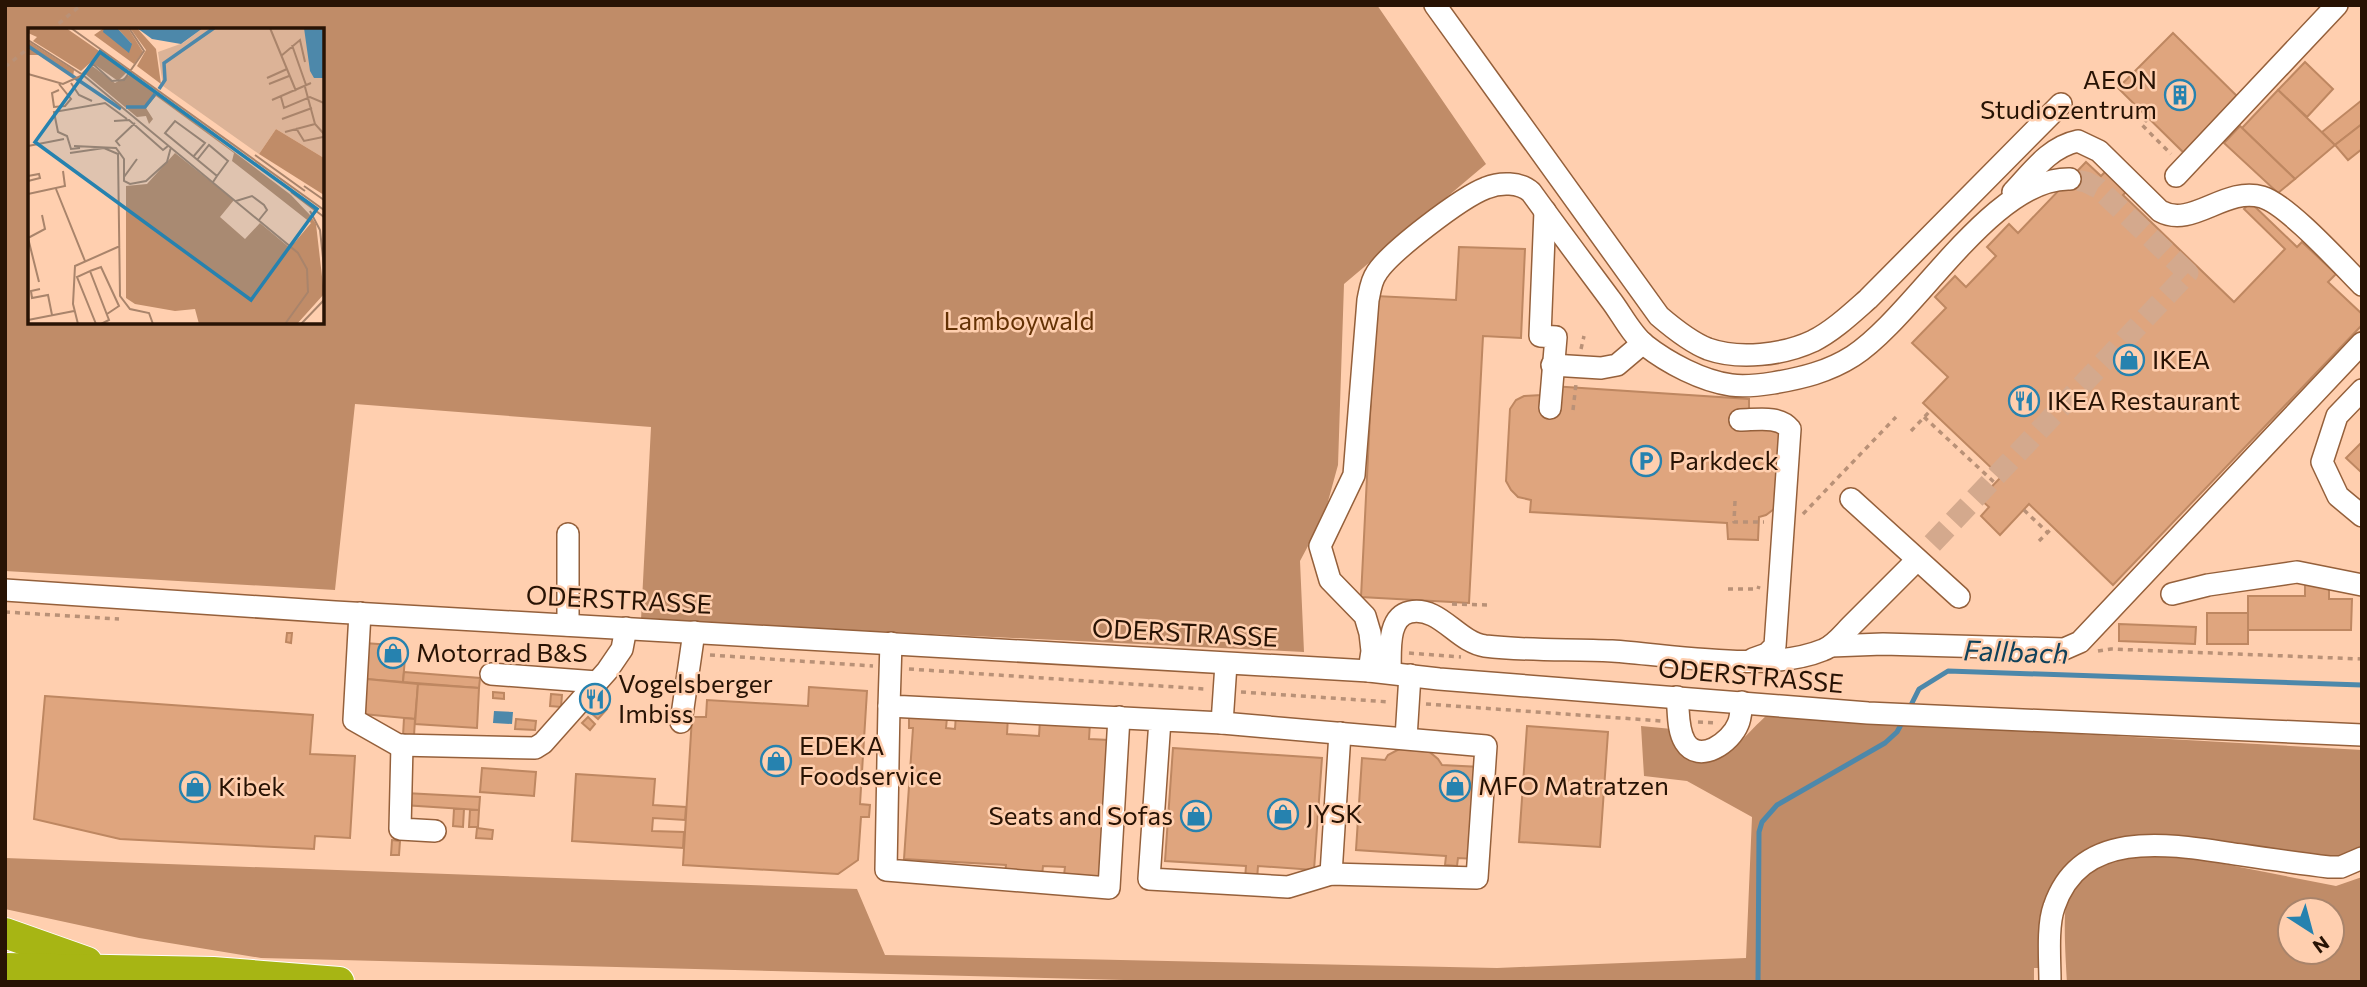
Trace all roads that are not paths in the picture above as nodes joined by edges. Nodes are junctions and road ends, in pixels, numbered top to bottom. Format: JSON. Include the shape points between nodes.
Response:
{"nodes":[{"id":1,"x":1435,"y":5,"type":"edge"},
{"id":2,"x":2337,"y":5,"type":"edge"},
{"id":3,"x":2061,"y":104,"type":"dead end"},
{"id":4,"x":2180,"y":172,"type":"road end"},
{"id":5,"x":2070,"y":179,"type":"tunnel mouth"},
{"id":6,"x":1545,"y":211,"type":"junction"},
{"id":7,"x":1987,"y":219,"type":"junction"},
{"id":8,"x":2362,"y":285,"type":"edge"},
{"id":9,"x":1643,"y":343,"type":"junction"},
{"id":10,"x":2362,"y":343,"type":"edge"},
{"id":11,"x":1552,"y":365,"type":"junction"},
{"id":12,"x":2362,"y":390,"type":"edge"},
{"id":13,"x":1550,"y":408,"type":"dead end"},
{"id":14,"x":1740,"y":420,"type":"dead end"},
{"id":15,"x":1851,"y":499,"type":"dead end"},
{"id":16,"x":2362,"y":516,"type":"edge"},
{"id":17,"x":568,"y":534,"type":"dead end"},
{"id":18,"x":1911,"y":565,"type":"tunnel mouth"},
{"id":19,"x":2362,"y":585,"type":"edge"},
{"id":20,"x":5,"y":590,"type":"edge"},
{"id":21,"x":2172,"y":594,"type":"dead end"},
{"id":22,"x":1959,"y":597,"type":"dead end"},
{"id":23,"x":360,"y":613,"type":"junction"},
{"id":24,"x":1365,"y":616,"type":"junction"},
{"id":25,"x":1400,"y":617,"type":"junction"},
{"id":26,"x":568,"y":625,"type":"junction"},
{"id":27,"x":626,"y":628,"type":"junction"},
{"id":28,"x":693,"y":643,"type":"junction"},
{"id":29,"x":891,"y":643,"type":"junction"},
{"id":30,"x":1831,"y":646,"type":"junction"},
{"id":31,"x":1741,"y":661,"type":"junction"},
{"id":32,"x":1226,"y":664,"type":"junction"},
{"id":33,"x":1390,"y":673,"type":"junction"},
{"id":34,"x":491,"y":674,"type":"dead end"},
{"id":35,"x":597,"y":682,"type":"junction"},
{"id":36,"x":1677,"y":697,"type":"junction"},
{"id":37,"x":1742,"y":702,"type":"junction"},
{"id":38,"x":889,"y":706,"type":"junction"},
{"id":39,"x":1119,"y":717,"type":"junction"},
{"id":40,"x":1160,"y":720,"type":"junction"},
{"id":41,"x":681,"y":722,"type":"dead end"},
{"id":42,"x":1222,"y":723,"type":"junction"},
{"id":43,"x":1340,"y":733,"type":"junction"},
{"id":44,"x":2362,"y":735,"type":"edge"},
{"id":45,"x":1406,"y":738,"type":"junction"},
{"id":46,"x":402,"y":745,"type":"junction"},
{"id":47,"x":435,"y":831,"type":"dead end"},
{"id":48,"x":2362,"y":858,"type":"edge"},
{"id":49,"x":1331,"y":874,"type":"junction"},
{"id":50,"x":5,"y":933,"type":"edge"},
{"id":51,"x":5,"y":968,"type":"edge"},
{"id":52,"x":104,"y":969,"type":"junction"},
{"id":53,"x":2050,"y":975,"type":"edge"},
{"id":54,"x":338,"y":982,"type":"edge"}],
"edges":[{"from":1,"to":3,"type":"street","via":[[1659,316],[1708,349],[1745,355],[1781,353],[1813,341],[1841,322]]},
{"from":2,"to":4,"type":"street"},
{"from":5,"to":7,"type":"street","via":[[2036,187]]},
{"from":6,"to":9,"type":"street"},
{"from":6,"to":11,"type":"street","via":[[1540,336],[1556,337]]},
{"from":6,"to":24,"type":"street","via":[[1524,186],[1488,187],[1397,250],[1374,276],[1368,300],[1354,475],[1320,546],[1330,580]]},
{"from":7,"to":8,"type":"street","via":[[2052,152],[2078,141],[2099,151],[2169,216],[2189,214],[2241,195],[2261,196],[2279,204]]},
{"from":7,"to":9,"type":"street","via":[[1874,338],[1831,369],[1758,385],[1731,385],[1696,375]]},
{"from":9,"to":11,"type":"street","via":[[1618,365]]},
{"from":10,"to":30,"type":"street","via":[[2073,646]]},
{"from":11,"to":13,"type":"street"},
{"from":12,"to":16,"type":"street","via":[[2337,416],[2322,462],[2338,496]]},
{"from":14,"to":31,"type":"street","via":[[1776,420],[1790,429],[1775,646],[1767,654]]},
{"from":15,"to":22,"type":"street"},
{"from":17,"to":26,"type":"street"},
{"from":18,"to":30,"type":"street"},
{"from":19,"to":21,"type":"street","via":[[2297,572]]},
{"from":20,"to":23,"type":"street","name":"ODERSTRASSE"},
{"from":23,"to":26,"type":"street","name":"ODERSTRASSE"},
{"from":23,"to":46,"type":"street","via":[[354,720]]},
{"from":24,"to":25,"type":"street"},
{"from":24,"to":33,"type":"street","via":[[1372,651]]},
{"from":25,"to":31,"type":"street","via":[[1409,612],[1430,614],[1463,638],[1484,646]]},
{"from":25,"to":33,"type":"street","via":[[1391,638]]},
{"from":26,"to":27,"type":"street","name":"ODERSTRASSE"},
{"from":27,"to":28,"type":"street","name":"ODERSTRASSE"},
{"from":27,"to":35,"type":"street","via":[[622,649]]},
{"from":28,"to":29,"type":"street","name":"ODERSTRASSE"},
{"from":28,"to":41,"type":"street"},
{"from":29,"to":32,"type":"street","name":"ODERSTRASSE"},
{"from":29,"to":38,"type":"street"},
{"from":30,"to":31,"type":"street","via":[[1787,659]]},
{"from":32,"to":33,"type":"street","name":"ODERSTRASSE"},
{"from":32,"to":42,"type":"street"},
{"from":33,"to":36,"type":"street","name":"ODERSTRASSE"},
{"from":33,"to":45,"type":"street","via":[[1409,703]]},
{"from":34,"to":35,"type":"street"},
{"from":35,"to":46,"type":"street","via":[[534,748]]},
{"from":36,"to":37,"type":"street","name":"ODERSTRASSE"},
{"from":36,"to":37,"type":"street","via":[[1684,741],[1700,751],[1710,751],[1727,740],[1739,724]]},
{"from":37,"to":44,"type":"street","name":"ODERSTRASSE","via":[[1933,717]]},
{"from":38,"to":39,"type":"street"},
{"from":38,"to":39,"type":"street","via":[[886,870],[1109,888]]},
{"from":39,"to":40,"type":"street"},
{"from":40,"to":42,"type":"street"},
{"from":40,"to":49,"type":"street","via":[[1149,879],[1289,887]]},
{"from":42,"to":43,"type":"street"},
{"from":43,"to":45,"type":"street"},
{"from":43,"to":49,"type":"street"},
{"from":45,"to":49,"type":"street","via":[[1486,746],[1477,878]]},
{"from":46,"to":47,"type":"street","via":[[400,829]]},
{"from":48,"to":53,"type":"street","via":[[2329,867],[2175,845],[2114,849],[2078,868],[2058,895],[2052,911]]},
{"from":50,"to":52,"type":"highway"},
{"from":51,"to":52,"type":"highway"},
{"from":52,"to":54,"type":"highway"}]}
